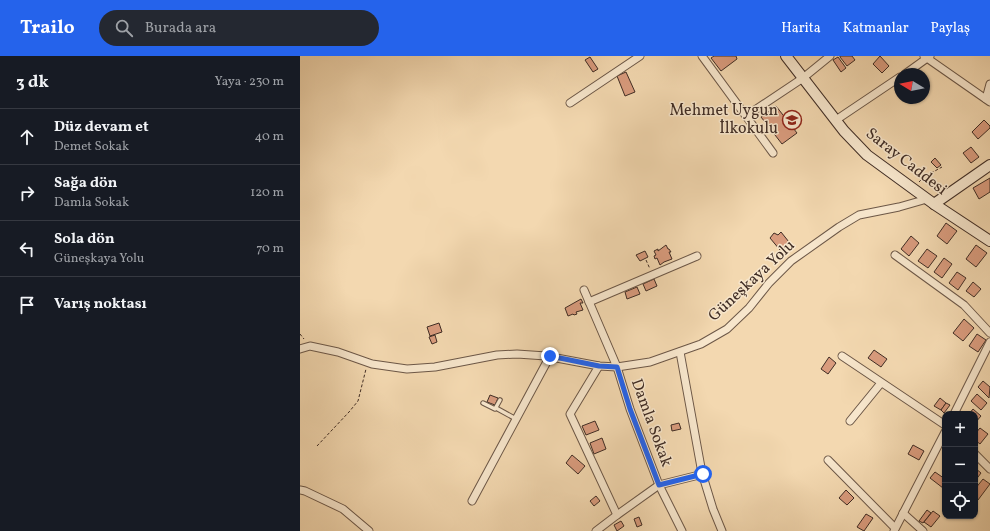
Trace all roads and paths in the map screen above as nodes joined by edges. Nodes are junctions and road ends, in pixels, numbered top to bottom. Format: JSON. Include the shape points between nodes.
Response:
{"nodes":[{"id":1,"x":640,"y":56,"type":"edge"},
{"id":2,"x":702,"y":56,"type":"edge"},
{"id":3,"x":786,"y":56,"type":"edge"},
{"id":4,"x":830,"y":56,"type":"edge"},
{"id":5,"x":927,"y":57,"type":"edge"},
{"id":6,"x":913,"y":68,"type":"edge"},
{"id":7,"x":803,"y":78,"type":"junction"},
{"id":8,"x":894,"y":81,"type":"edge"},
{"id":9,"x":990,"y":84,"type":"edge"},
{"id":10,"x":988,"y":100,"type":"edge"},
{"id":11,"x":570,"y":103,"type":"dead end"},
{"id":12,"x":746,"y":116,"type":"junction"},
{"id":13,"x":836,"y":120,"type":"junction"},
{"id":14,"x":773,"y":153,"type":"dead end"},
{"id":15,"x":990,"y":165,"type":"edge"},
{"id":16,"x":942,"y":167,"type":"dead end"},
{"id":17,"x":917,"y":184,"type":"dead end"},
{"id":18,"x":930,"y":202,"type":"junction"},
{"id":19,"x":990,"y":241,"type":"edge"},
{"id":20,"x":895,"y":255,"type":"dead end"},
{"id":21,"x":697,"y":256,"type":"dead end"},
{"id":22,"x":646,"y":260,"type":"dead end"},
{"id":23,"x":653,"y":275,"type":"junction"},
{"id":24,"x":584,"y":290,"type":"dead end"},
{"id":25,"x":589,"y":302,"type":"junction"},
{"id":26,"x":990,"y":332,"type":"edge"},
{"id":27,"x":990,"y":342,"type":"edge"},
{"id":28,"x":300,"y":349,"type":"edge"},
{"id":29,"x":680,"y":352,"type":"junction"},
{"id":30,"x":550,"y":356,"type":"junction"},
{"id":31,"x":842,"y":356,"type":"dead end"},
{"id":32,"x":368,"y":362,"type":"junction"},
{"id":33,"x":599,"y":366,"type":"junction"},
{"id":34,"x":617,"y":367,"type":"junction"},
{"id":35,"x":881,"y":382,"type":"junction"},
{"id":36,"x":500,"y":400,"type":"dead end"},
{"id":37,"x":483,"y":403,"type":"dead end"},
{"id":38,"x":496,"y":408,"type":"junction"},
{"id":39,"x":956,"y":411,"type":"edge"},
{"id":40,"x":516,"y":419,"type":"junction"},
{"id":41,"x":850,"y":421,"type":"dead end"},
{"id":42,"x":942,"y":423,"type":"edge"},
{"id":43,"x":942,"y":438,"type":"edge"},
{"id":44,"x":317,"y":446,"type":"dead end"},
{"id":45,"x":978,"y":457,"type":"edge"},
{"id":46,"x":828,"y":460,"type":"dead end"},
{"id":47,"x":990,"y":469,"type":"edge"},
{"id":48,"x":703,"y":474,"type":"junction"},
{"id":49,"x":659,"y":485,"type":"junction"},
{"id":50,"x":300,"y":490,"type":"edge"},
{"id":51,"x":472,"y":501,"type":"dead end"},
{"id":52,"x":903,"y":513,"type":"junction"},
{"id":53,"x":617,"y":514,"type":"junction"},
{"id":54,"x":894,"y":530,"type":"edge"},
{"id":55,"x":370,"y":531,"type":"edge"},
{"id":56,"x":596,"y":531,"type":"edge"},
{"id":57,"x":682,"y":531,"type":"edge"},
{"id":58,"x":722,"y":531,"type":"edge"},
{"id":59,"x":923,"y":531,"type":"edge"}],
"edges":[{"from":1,"to":11,"type":"street"},
{"from":2,"to":12,"type":"street"},
{"from":3,"to":7,"type":"street","name":"Saray Caddesi"},
{"from":4,"to":7,"type":"street"},
{"from":5,"to":6,"type":"street"},
{"from":5,"to":10,"type":"street"},
{"from":7,"to":12,"type":"street"},
{"from":7,"to":13,"type":"street","name":"Saray Caddesi"},
{"from":8,"to":13,"type":"street"},
{"from":9,"to":10,"type":"street"},
{"from":12,"to":14,"type":"street"},
{"from":13,"to":18,"type":"street","name":"Saray Caddesi","via":[[867,155]]},
{"from":15,"to":18,"type":"street","name":"Güneşkaya Yolu"},
{"from":16,"to":17,"type":"path"},
{"from":18,"to":19,"type":"street","name":"Saray Caddesi"},
{"from":18,"to":29,"type":"street","name":"Güneşkaya Yolu","via":[[859,215],[791,262],[727,329],[701,344]]},
{"from":20,"to":26,"type":"street","via":[[964,305]]},
{"from":21,"to":23,"type":"street"},
{"from":22,"to":23,"type":"path"},
{"from":23,"to":25,"type":"street"},
{"from":24,"to":25,"type":"street","name":"Damla Sokak"},
{"from":25,"to":34,"type":"street","name":"Damla Sokak"},
{"from":27,"to":39,"type":"street"},
{"from":28,"to":32,"type":"street","name":"Güneşkaya Yolu","via":[[310,346]]},
{"from":29,"to":34,"type":"street","name":"Güneşkaya Yolu","via":[[650,362]]},
{"from":29,"to":48,"type":"street"},
{"from":30,"to":32,"type":"street","name":"Güneşkaya Yolu","via":[[497,355],[435,367],[407,369]]},
{"from":30,"to":33,"type":"street","name":"Güneşkaya Yolu"},
{"from":30,"to":40,"type":"street"},
{"from":31,"to":35,"type":"street"},
{"from":32,"to":44,"type":"path","via":[[358,401]]},
{"from":33,"to":34,"type":"street","name":"Güneşkaya Yolu"},
{"from":33,"to":53,"type":"street","via":[[570,414]]},
{"from":34,"to":49,"type":"street","name":"Damla Sokak"},
{"from":35,"to":41,"type":"street"},
{"from":35,"to":42,"type":"street"},
{"from":36,"to":38,"type":"lane"},
{"from":37,"to":38,"type":"lane"},
{"from":38,"to":40,"type":"lane"},
{"from":40,"to":51,"type":"street"},
{"from":43,"to":52,"type":"street"},
{"from":45,"to":47,"type":"street"},
{"from":46,"to":54,"type":"street"},
{"from":48,"to":49,"type":"street"},
{"from":48,"to":58,"type":"street"},
{"from":49,"to":53,"type":"street"},
{"from":49,"to":57,"type":"street","name":"Damla Sokak"},
{"from":50,"to":55,"type":"street","via":[[343,509]]},
{"from":52,"to":54,"type":"street"},
{"from":52,"to":59,"type":"street"},
{"from":53,"to":56,"type":"street"}]}
